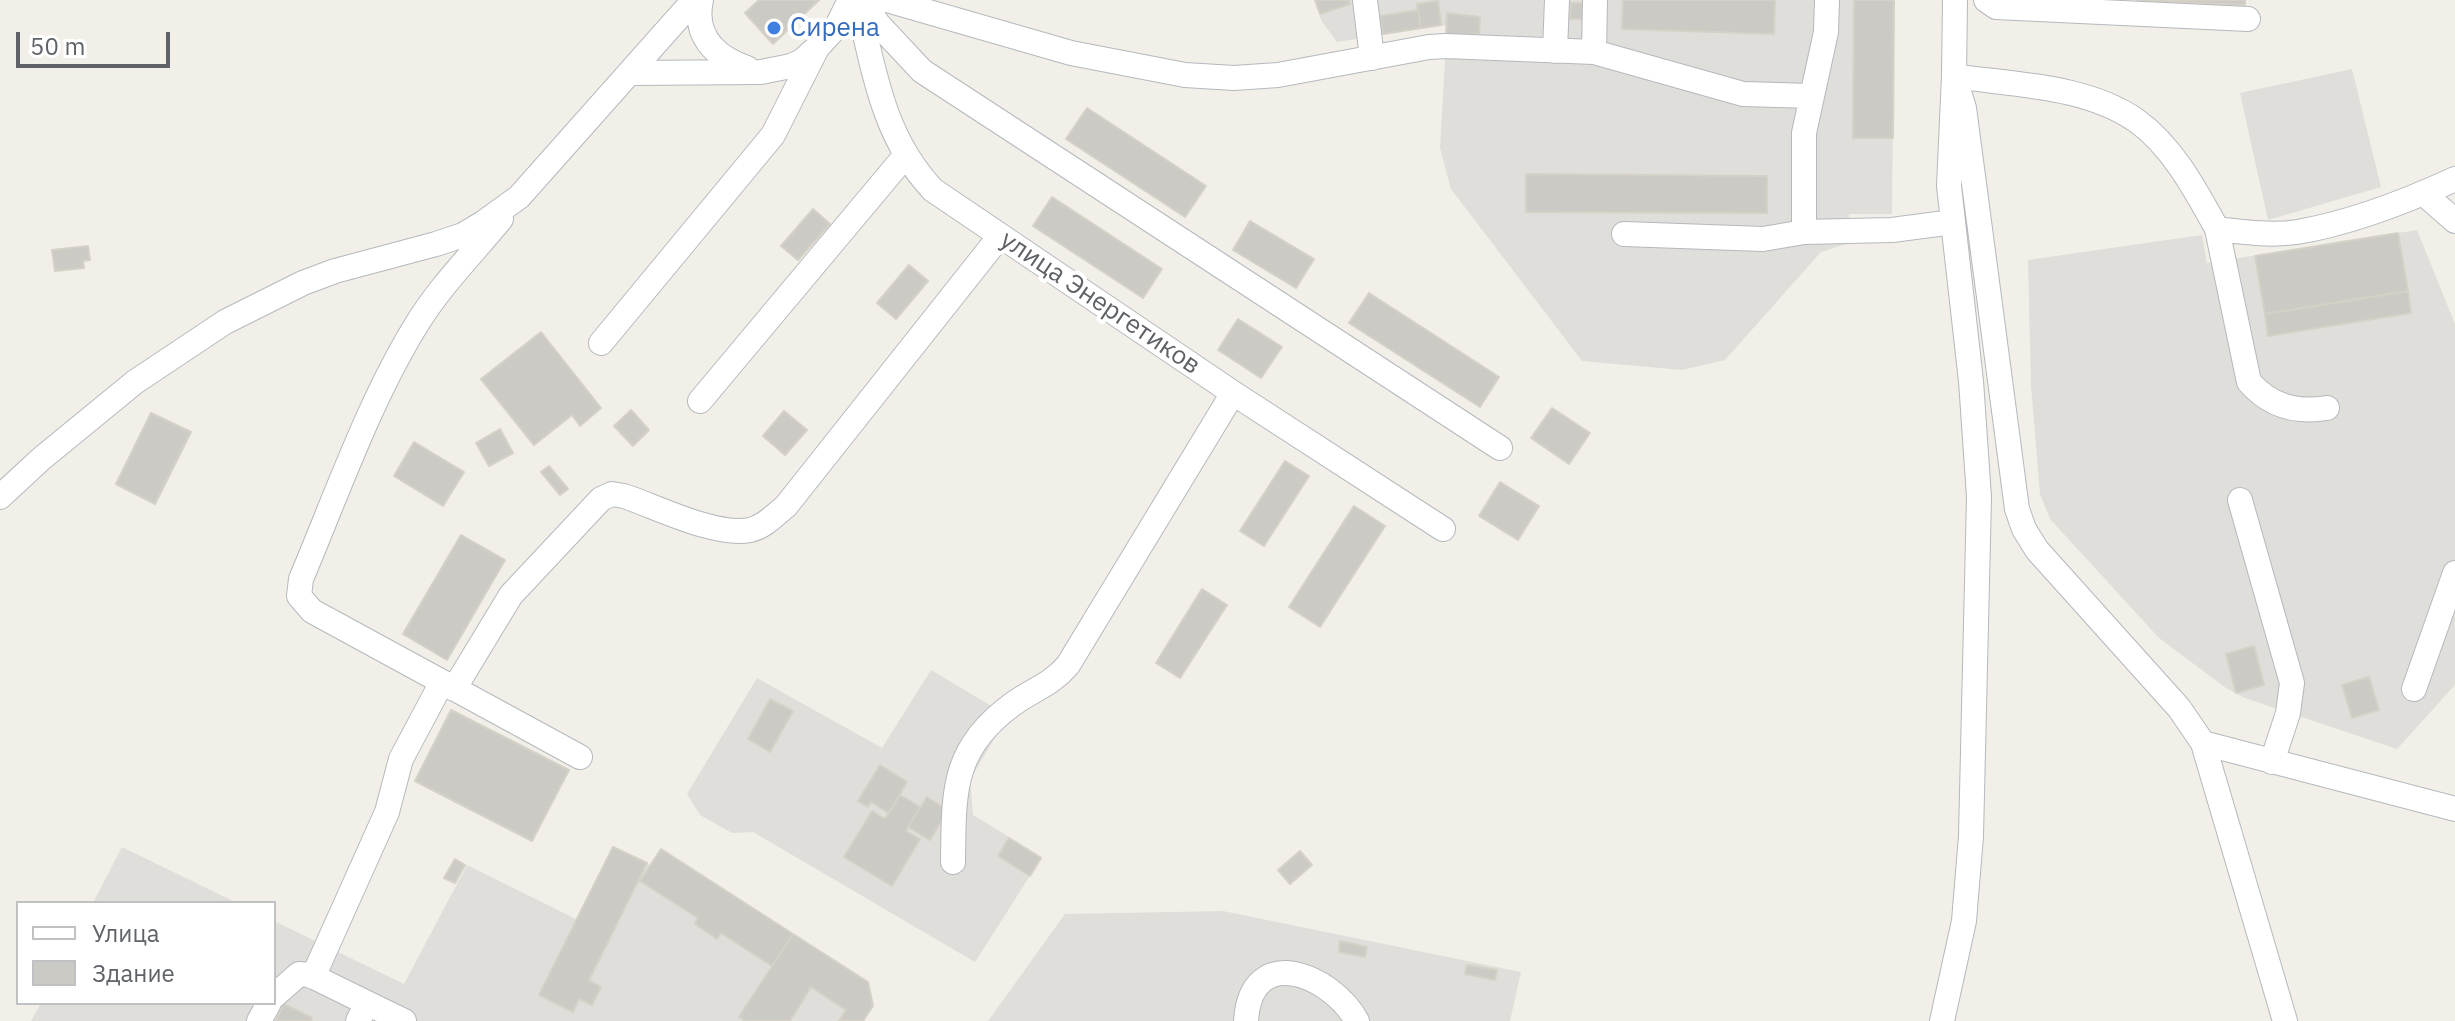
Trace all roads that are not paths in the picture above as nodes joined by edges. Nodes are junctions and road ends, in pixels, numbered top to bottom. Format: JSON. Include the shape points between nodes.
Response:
{"nodes":[{"id":1,"x":694,"y":0,"type":"edge"},
{"id":2,"x":701,"y":0,"type":"edge"},
{"id":3,"x":850,"y":0,"type":"edge"},
{"id":4,"x":860,"y":0,"type":"edge"},
{"id":5,"x":887,"y":0,"type":"edge"},
{"id":6,"x":1365,"y":0,"type":"edge"},
{"id":7,"x":1557,"y":0,"type":"edge"},
{"id":8,"x":1595,"y":0,"type":"edge"},
{"id":9,"x":1827,"y":0,"type":"edge"},
{"id":10,"x":1955,"y":0,"type":"edge"},
{"id":11,"x":1986,"y":0,"type":"edge"},
{"id":12,"x":2248,"y":19,"type":"dead end"},
{"id":13,"x":817,"y":48,"type":"junction"},
{"id":14,"x":1555,"y":51,"type":"junction"},
{"id":15,"x":1594,"y":52,"type":"junction"},
{"id":16,"x":1372,"y":58,"type":"junction"},
{"id":17,"x":761,"y":72,"type":"junction"},
{"id":18,"x":630,"y":73,"type":"junction"},
{"id":19,"x":1954,"y":76,"type":"junction"},
{"id":20,"x":1812,"y":96,"type":"junction"},
{"id":21,"x":905,"y":156,"type":"junction"},
{"id":22,"x":2455,"y":179,"type":"edge"},
{"id":23,"x":2423,"y":193,"type":"junction"},
{"id":24,"x":519,"y":197,"type":"junction"},
{"id":25,"x":2455,"y":209,"type":"edge"},
{"id":26,"x":2455,"y":221,"type":"edge"},
{"id":27,"x":1953,"y":222,"type":"junction"},
{"id":28,"x":2217,"y":229,"type":"junction"},
{"id":29,"x":1804,"y":232,"type":"junction"},
{"id":30,"x":1624,"y":234,"type":"dead end"},
{"id":31,"x":1000,"y":236,"type":"junction"},
{"id":32,"x":601,"y":343,"type":"dead end"},
{"id":33,"x":1233,"y":393,"type":"junction"},
{"id":34,"x":700,"y":401,"type":"dead end"},
{"id":35,"x":2327,"y":408,"type":"dead end"},
{"id":36,"x":1500,"y":448,"type":"dead end"},
{"id":37,"x":0,"y":497,"type":"edge"},
{"id":38,"x":2240,"y":500,"type":"dead end"},
{"id":39,"x":1443,"y":529,"type":"dead end"},
{"id":40,"x":2455,"y":573,"type":"edge"},
{"id":41,"x":448,"y":685,"type":"junction"},
{"id":42,"x":2414,"y":689,"type":"dead end"},
{"id":43,"x":2203,"y":743,"type":"junction"},
{"id":44,"x":580,"y":757,"type":"dead end"},
{"id":45,"x":2272,"y":762,"type":"junction"},
{"id":46,"x":2455,"y":809,"type":"edge"},
{"id":47,"x":953,"y":862,"type":"dead end"},
{"id":48,"x":313,"y":977,"type":"junction"},
{"id":49,"x":276,"y":994,"type":"edge"},
{"id":50,"x":362,"y":1012,"type":"edge"},
{"id":51,"x":404,"y":1021,"type":"edge"},
{"id":52,"x":1246,"y":1021,"type":"edge"},
{"id":53,"x":1357,"y":1021,"type":"edge"},
{"id":54,"x":1942,"y":1021,"type":"edge"},
{"id":55,"x":2285,"y":1021,"type":"edge"}],
"edges":[{"from":1,"to":18,"type":"street"},
{"from":2,"to":17,"type":"street","via":[[699,23],[705,41],[726,59]]},
{"from":3,"to":13,"type":"street","via":[[837,26]]},
{"from":4,"to":21,"type":"street","name":"улица Энергетиков","via":[[881,99]]},
{"from":4,"to":36,"type":"street","via":[[922,71]]},
{"from":5,"to":16,"type":"street","via":[[1071,53],[1185,75],[1278,75]]},
{"from":6,"to":16,"type":"street"},
{"from":7,"to":14,"type":"street"},
{"from":8,"to":15,"type":"street"},
{"from":9,"to":20,"type":"street"},
{"from":10,"to":19,"type":"street"},
{"from":11,"to":12,"type":"street","via":[[1996,7]]},
{"from":13,"to":17,"type":"street","via":[[791,66]]},
{"from":13,"to":32,"type":"street","via":[[773,135]]},
{"from":14,"to":15,"type":"street"},
{"from":14,"to":16,"type":"street","via":[[1437,46]]},
{"from":15,"to":20,"type":"street","via":[[1743,94]]},
{"from":17,"to":18,"type":"street"},
{"from":18,"to":24,"type":"street"},
{"from":19,"to":27,"type":"street","via":[[1948,162]]},
{"from":19,"to":28,"type":"street","via":[[2112,106],[2165,149]]},
{"from":19,"to":43,"type":"street","via":[[1964,108],[2017,509],[2024,529],[2179,708]]},
{"from":20,"to":29,"type":"street","via":[[1804,133]]},
{"from":21,"to":31,"type":"street","name":"улица Энергетиков","via":[[933,190]]},
{"from":21,"to":34,"type":"street"},
{"from":22,"to":23,"type":"street"},
{"from":23,"to":25,"type":"street"},
{"from":23,"to":26,"type":"street"},
{"from":23,"to":28,"type":"street","via":[[2343,222],[2295,232]]},
{"from":24,"to":37,"type":"street","via":[[463,235],[335,271],[225,322],[135,382]]},
{"from":24,"to":41,"type":"street","via":[[436,296],[404,346],[298,588],[312,611]]},
{"from":27,"to":29,"type":"street"},
{"from":27,"to":54,"type":"street","via":[[1976,431],[1979,513],[1971,836],[1964,921]]},
{"from":28,"to":35,"type":"street","via":[[2249,382],[2259,393],[2294,410]]},
{"from":29,"to":30,"type":"street","via":[[1763,239]]},
{"from":31,"to":33,"type":"street","name":"улица Энергетиков"},
{"from":31,"to":41,"type":"street","via":[[768,522],[750,530],[731,530],[624,496],[601,499],[511,595]]},
{"from":33,"to":39,"type":"street","name":"улица Энергетиков"},
{"from":33,"to":47,"type":"street","via":[[1068,665],[1055,680],[999,714],[965,759],[954,795]]},
{"from":38,"to":45,"type":"street","via":[[2292,683]]},
{"from":40,"to":42,"type":"street"},
{"from":41,"to":44,"type":"street"},
{"from":41,"to":48,"type":"street","via":[[401,759],[387,812]]},
{"from":43,"to":45,"type":"street"},
{"from":43,"to":55,"type":"street"},
{"from":45,"to":46,"type":"street"},
{"from":48,"to":49,"type":"street","via":[[299,974]]},
{"from":48,"to":50,"type":"street"},
{"from":50,"to":51,"type":"street"},
{"from":52,"to":53,"type":"street","via":[[1261,982],[1287,972],[1324,984],[1341,997]]}]}
